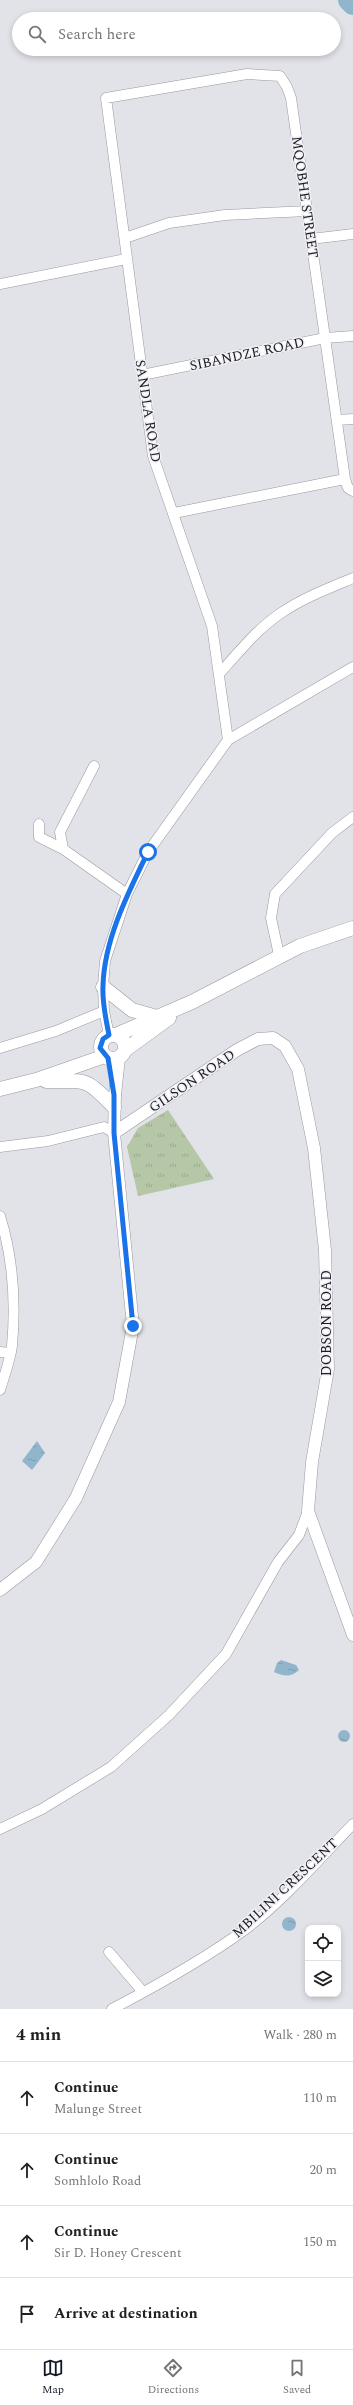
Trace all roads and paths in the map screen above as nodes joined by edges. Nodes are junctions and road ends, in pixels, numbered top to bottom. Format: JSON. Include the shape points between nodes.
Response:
{"nodes":[{"id":1,"x":106,"y":98,"type":"joint"},
{"id":2,"x":307,"y":211,"type":"junction"},
{"id":3,"x":353,"y":234,"type":"edge"},
{"id":4,"x":125,"y":238,"type":"junction"},
{"id":5,"x":311,"y":239,"type":"junction"},
{"id":6,"x":126,"y":259,"type":"junction"},
{"id":7,"x":0,"y":284,"type":"edge"},
{"id":8,"x":353,"y":336,"type":"edge"},
{"id":9,"x":325,"y":338,"type":"junction"},
{"id":10,"x":142,"y":375,"type":"junction"},
{"id":11,"x":353,"y":419,"type":"edge"},
{"id":12,"x":337,"y":420,"type":"junction"},
{"id":13,"x":345,"y":479,"type":"junction"},
{"id":14,"x":353,"y":492,"type":"edge"},
{"id":15,"x":174,"y":513,"type":"junction"},
{"id":16,"x":353,"y":578,"type":"edge"},
{"id":17,"x":353,"y":667,"type":"edge"},
{"id":18,"x":219,"y":674,"type":"junction"},
{"id":19,"x":228,"y":740,"type":"junction"},
{"id":20,"x":94,"y":766,"type":"dead end"},
{"id":21,"x":353,"y":817,"type":"edge"},
{"id":22,"x":39,"y":824,"type":"dead end"},
{"id":23,"x":63,"y":849,"type":"junction"},
{"id":24,"x":127,"y":894,"type":"junction"},
{"id":25,"x":353,"y":928,"type":"edge"},
{"id":26,"x":279,"y":955,"type":"junction"},
{"id":27,"x":102,"y":987,"type":"junction"},
{"id":28,"x":192,"y":1002,"type":"junction"},
{"id":29,"x":104,"y":1011,"type":"junction"},
{"id":30,"x":157,"y":1017,"type":"junction"},
{"id":31,"x":273,"y":1038,"type":"joint"},
{"id":32,"x":0,"y":1048,"type":"edge"},
{"id":33,"x":112,"y":1048,"type":"junction"},
{"id":34,"x":36,"y":1080,"type":"junction"},
{"id":35,"x":0,"y":1089,"type":"edge"},
{"id":36,"x":114,"y":1101,"type":"junction"},
{"id":37,"x":114,"y":1133,"type":"junction"},
{"id":38,"x":0,"y":1147,"type":"edge"},
{"id":39,"x":0,"y":1216,"type":"edge"},
{"id":40,"x":5,"y":1352,"type":"edge"},
{"id":41,"x":0,"y":1390,"type":"edge"},
{"id":42,"x":308,"y":1511,"type":"junction"},
{"id":43,"x":0,"y":1590,"type":"edge"},
{"id":44,"x":353,"y":1635,"type":"edge"},
{"id":45,"x":353,"y":1824,"type":"edge"},
{"id":46,"x":0,"y":1829,"type":"edge"},
{"id":47,"x":109,"y":1952,"type":"dead end"},
{"id":48,"x":143,"y":1992,"type":"junction"},
{"id":49,"x":112,"y":2009,"type":"edge"}],
"edges":[{"from":1,"to":2,"type":"street","name":"MQOBHE STREET","via":[[246,74],[280,76],[288,87],[291,98]]},
{"from":1,"to":4,"type":"street","name":"SANDLA ROAD"},
{"from":2,"to":4,"type":"street","via":[[226,215],[169,223]]},
{"from":2,"to":5,"type":"street","name":"MQOBHE STREET"},
{"from":3,"to":5,"type":"street"},
{"from":4,"to":6,"type":"street","name":"SANDLA ROAD"},
{"from":5,"to":9,"type":"street","name":"MQOBHE STREET"},
{"from":6,"to":7,"type":"street"},
{"from":6,"to":10,"type":"street","name":"SANDLA ROAD"},
{"from":8,"to":9,"type":"street","name":"SIBANDZE ROAD"},
{"from":9,"to":10,"type":"street","name":"SIBANDZE ROAD"},
{"from":9,"to":12,"type":"street","name":"MQOBHE STREET"},
{"from":10,"to":15,"type":"street","name":"SANDLA ROAD","via":[[153,456]]},
{"from":11,"to":12,"type":"street"},
{"from":12,"to":13,"type":"street","name":"MQOBHE STREET"},
{"from":13,"to":14,"type":"street","name":"MQOBHE STREET","via":[[348,488]]},
{"from":13,"to":15,"type":"street"},
{"from":15,"to":18,"type":"street","name":"SANDLA ROAD","via":[[207,607]]},
{"from":16,"to":18,"type":"street","via":[[304,599],[280,613],[259,631]]},
{"from":17,"to":19,"type":"street"},
{"from":18,"to":19,"type":"street","name":"SANDLA ROAD"},
{"from":19,"to":24,"type":"street","via":[[148,852]]},
{"from":20,"to":23,"type":"street","via":[[60,832]]},
{"from":21,"to":26,"type":"street","via":[[332,833],[276,894],[271,918]]},
{"from":22,"to":23,"type":"street","via":[[39,837]]},
{"from":23,"to":24,"type":"street"},
{"from":24,"to":27,"type":"street","via":[[105,961]]},
{"from":25,"to":26,"type":"main road"},
{"from":26,"to":28,"type":"main road"},
{"from":27,"to":29,"type":"street"},
{"from":27,"to":30,"type":"main road","via":[[132,1010]]},
{"from":28,"to":30,"type":"main road"},
{"from":28,"to":33,"type":"main road"},
{"from":29,"to":32,"type":"street","via":[[56,1031]]},
{"from":29,"to":33,"type":"street"},
{"from":30,"to":33,"type":"main road"},
{"from":31,"to":37,"type":"street","name":"GILSON ROAD","via":[[258,1039],[237,1050]]},
{"from":31,"to":42,"type":"street","name":"DOBSON ROAD","via":[[285,1046],[298,1069],[314,1148],[325,1250],[328,1369],[312,1462]]},
{"from":33,"to":34,"type":"main road"},
{"from":33,"to":36,"type":"street"},
{"from":34,"to":35,"type":"main road"},
{"from":34,"to":36,"type":"main road","via":[[76,1079],[93,1086]]},
{"from":36,"to":37,"type":"street"},
{"from":37,"to":38,"type":"street","via":[[104,1127],[48,1141]]},
{"from":37,"to":43,"type":"street","via":[[133,1326],[119,1402],[76,1498],[36,1562]]},
{"from":39,"to":40,"type":"street","via":[[8,1242],[14,1293]]},
{"from":40,"to":41,"type":"street"},
{"from":42,"to":44,"type":"street","name":"DOBSON ROAD"},
{"from":42,"to":46,"type":"street","via":[[299,1535],[278,1562],[226,1654],[169,1716],[111,1767],[42,1810]]},
{"from":45,"to":48,"type":"street","name":"MBILINI CRESCENT","via":[[306,1873],[248,1927],[204,1958]]},
{"from":47,"to":48,"type":"street"},
{"from":48,"to":49,"type":"street","name":"MBILINI CRESCENT"}]}
